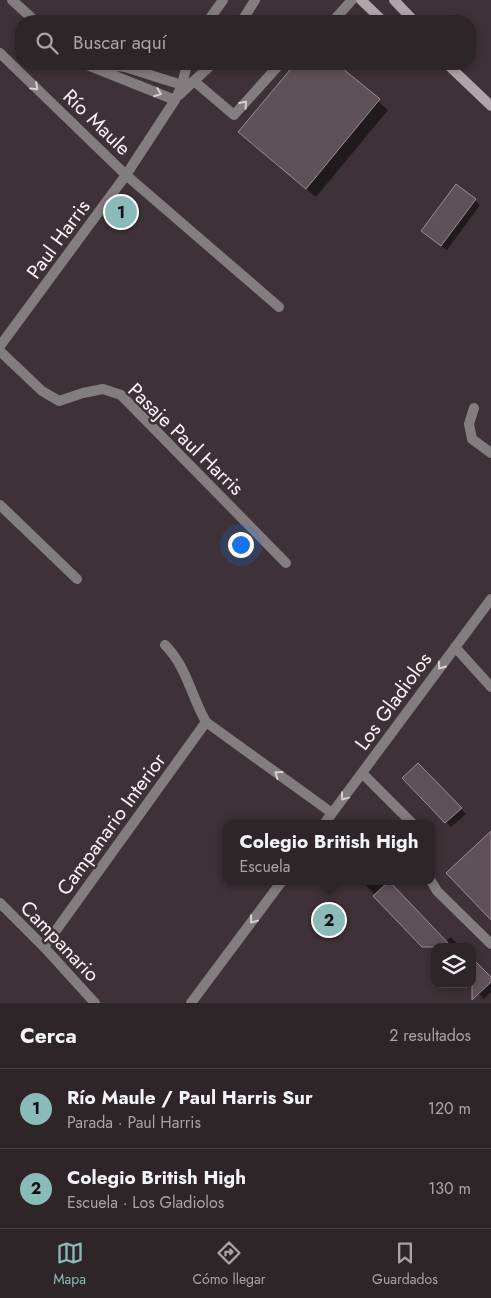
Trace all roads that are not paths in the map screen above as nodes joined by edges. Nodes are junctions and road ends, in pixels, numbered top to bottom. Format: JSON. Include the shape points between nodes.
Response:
{"nodes":[{"id":1,"x":12,"y":0,"type":"edge"},
{"id":2,"x":222,"y":0,"type":"edge"},
{"id":3,"x":255,"y":0,"type":"edge"},
{"id":4,"x":352,"y":0,"type":"edge"},
{"id":5,"x":361,"y":0,"type":"edge"},
{"id":6,"x":394,"y":0,"type":"edge"},
{"id":7,"x":28,"y":15,"type":"edge"},
{"id":8,"x":212,"y":15,"type":"edge"},
{"id":9,"x":246,"y":15,"type":"edge"},
{"id":10,"x":338,"y":15,"type":"edge"},
{"id":11,"x":377,"y":15,"type":"edge"},
{"id":12,"x":408,"y":15,"type":"edge"},
{"id":13,"x":0,"y":53,"type":"edge"},
{"id":14,"x":15,"y":68,"type":"edge"},
{"id":15,"x":18,"y":70,"type":"edge"},
{"id":16,"x":100,"y":70,"type":"edge"},
{"id":17,"x":134,"y":70,"type":"edge"},
{"id":18,"x":186,"y":70,"type":"edge"},
{"id":19,"x":206,"y":70,"type":"edge"},
{"id":20,"x":275,"y":70,"type":"edge"},
{"id":21,"x":453,"y":70,"type":"edge"},
{"id":22,"x":194,"y":81,"type":"junction"},
{"id":23,"x":182,"y":85,"type":"junction"},
{"id":24,"x":175,"y":100,"type":"junction"},
{"id":25,"x":491,"y":106,"type":"edge"},
{"id":26,"x":126,"y":175,"type":"junction"},
{"id":27,"x":279,"y":307,"type":"dead end"},
{"id":28,"x":0,"y":346,"type":"edge"},
{"id":29,"x":0,"y":351,"type":"edge"},
{"id":30,"x":474,"y":408,"type":"dead end"},
{"id":31,"x":491,"y":453,"type":"edge"},
{"id":32,"x":0,"y":505,"type":"edge"},
{"id":33,"x":286,"y":563,"type":"dead end"},
{"id":34,"x":77,"y":579,"type":"dead end"},
{"id":35,"x":491,"y":599,"type":"edge"},
{"id":36,"x":165,"y":645,"type":"dead end"},
{"id":37,"x":455,"y":647,"type":"junction"},
{"id":38,"x":491,"y":687,"type":"edge"},
{"id":39,"x":206,"y":722,"type":"junction"},
{"id":40,"x":362,"y":773,"type":"junction"},
{"id":41,"x":332,"y":813,"type":"junction"},
{"id":42,"x":327,"y":820,"type":"edge"},
{"id":43,"x":409,"y":820,"type":"edge"},
{"id":44,"x":279,"y":885,"type":"edge"},
{"id":45,"x":433,"y":885,"type":"edge"},
{"id":46,"x":0,"y":903,"type":"edge"},
{"id":47,"x":491,"y":944,"type":"edge"},
{"id":48,"x":44,"y":947,"type":"junction"},
{"id":49,"x":95,"y":1003,"type":"edge"},
{"id":50,"x":191,"y":1003,"type":"edge"}],
"edges":[{"from":1,"to":7,"type":"street"},
{"from":2,"to":8,"type":"street"},
{"from":3,"to":9,"type":"street"},
{"from":4,"to":10,"type":"street"},
{"from":5,"to":11,"type":"main road"},
{"from":6,"to":12,"type":"main road"},
{"from":13,"to":14,"type":"street","name":"Río Maule","one_way":true},
{"from":15,"to":26,"type":"street","name":"Río Maule","one_way":true},
{"from":16,"to":24,"type":"street","one_way":true},
{"from":17,"to":23,"type":"street"},
{"from":18,"to":23,"type":"street","name":"Paul Harris"},
{"from":19,"to":22,"type":"street","name":"Paul Harris"},
{"from":22,"to":20,"type":"street","one_way":true,"via":[[234,115]]},
{"from":21,"to":25,"type":"main road"},
{"from":22,"to":24,"type":"street","name":"Paul Harris"},
{"from":23,"to":24,"type":"street","name":"Paul Harris"},
{"from":24,"to":26,"type":"street","name":"Paul Harris"},
{"from":26,"to":27,"type":"street"},
{"from":26,"to":28,"type":"street","name":"Paul Harris"},
{"from":29,"to":33,"type":"street","name":"Pasaje Paul Harris","via":[[42,391],[59,401],[103,389],[121,395]]},
{"from":30,"to":31,"type":"street","via":[[469,424],[472,438]]},
{"from":32,"to":34,"type":"street"},
{"from":35,"to":37,"type":"street","name":"Los Gladiolos"},
{"from":36,"to":39,"type":"street","via":[[185,672]]},
{"from":37,"to":38,"type":"street"},
{"from":37,"to":40,"type":"street","name":"Los Gladiolos","one_way":true},
{"from":41,"to":39,"type":"street","one_way":true},
{"from":39,"to":48,"type":"street","name":"Campanario Interior"},
{"from":40,"to":41,"type":"street","name":"Los Gladiolos","one_way":true},
{"from":40,"to":43,"type":"street"},
{"from":41,"to":42,"type":"street","name":"Los Gladiolos"},
{"from":44,"to":50,"type":"street","one_way":true},
{"from":45,"to":47,"type":"street"},
{"from":46,"to":48,"type":"street","name":"Campanario"},
{"from":48,"to":49,"type":"street","name":"Campanario"}]}
